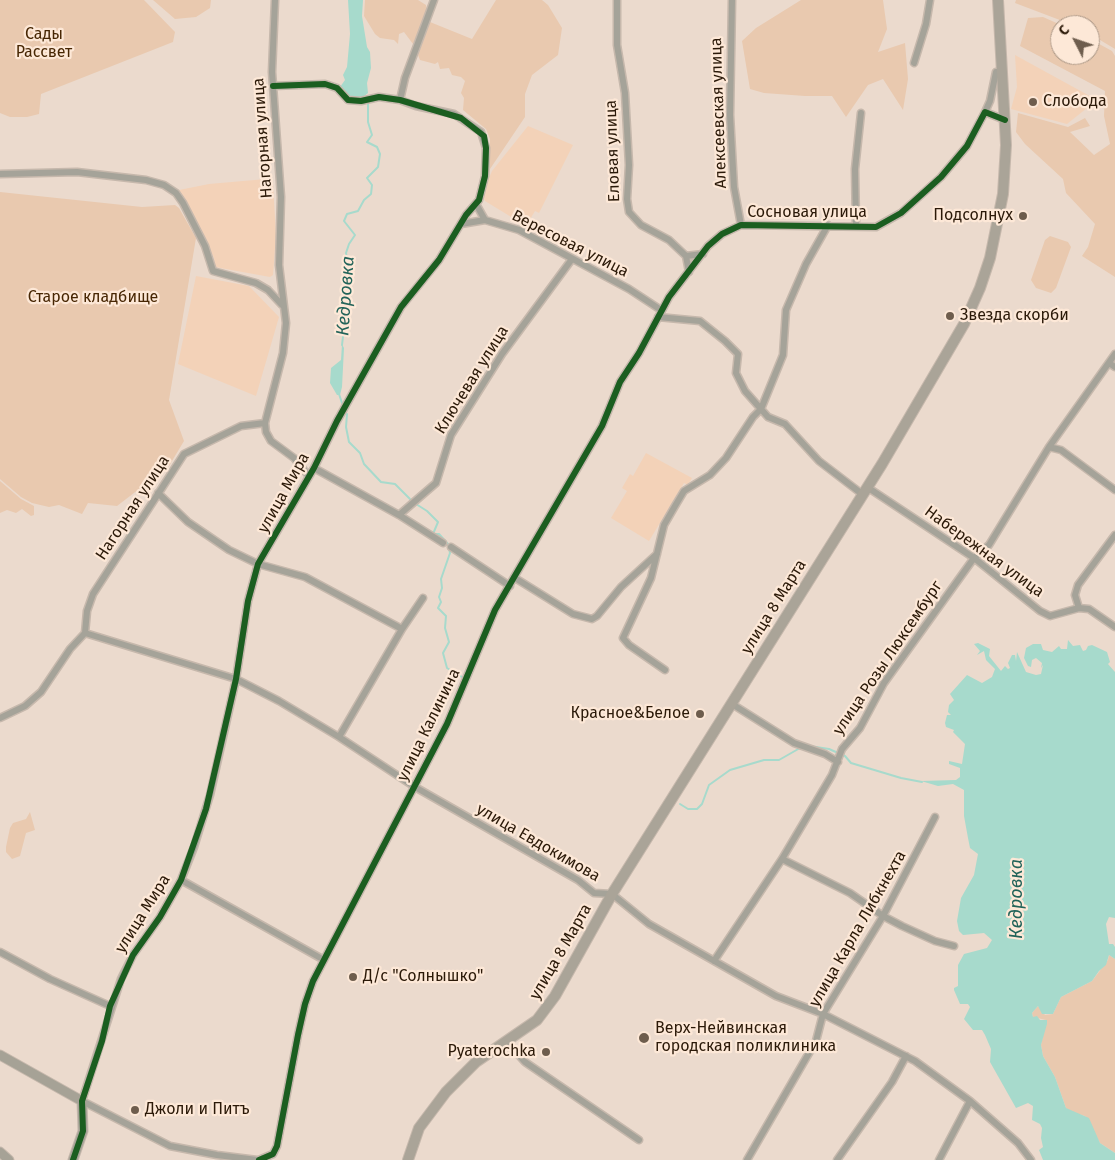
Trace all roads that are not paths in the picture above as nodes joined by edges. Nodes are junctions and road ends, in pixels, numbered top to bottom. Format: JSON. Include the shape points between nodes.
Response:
{"nodes":[{"id":1,"x":275,"y":0,"type":"edge"},
{"id":2,"x":434,"y":0,"type":"edge"},
{"id":3,"x":617,"y":0,"type":"edge"},
{"id":4,"x":732,"y":0,"type":"edge"},
{"id":5,"x":930,"y":0,"type":"edge"},
{"id":6,"x":998,"y":0,"type":"edge"},
{"id":7,"x":914,"y":63,"type":"dead end"},
{"id":8,"x":996,"y":72,"type":"dead end"},
{"id":9,"x":273,"y":86,"type":"junction"},
{"id":10,"x":400,"y":100,"type":"junction"},
{"id":11,"x":985,"y":112,"type":"junction"},
{"id":12,"x":861,"y":113,"type":"dead end"},
{"id":13,"x":1005,"y":120,"type":"junction"},
{"id":14,"x":0,"y":174,"type":"edge"},
{"id":15,"x":476,"y":204,"type":"junction"},
{"id":16,"x":485,"y":220,"type":"junction"},
{"id":17,"x":460,"y":224,"type":"junction"},
{"id":18,"x":741,"y":225,"type":"junction"},
{"id":19,"x":828,"y":225,"type":"junction"},
{"id":20,"x":856,"y":226,"type":"junction"},
{"id":21,"x":703,"y":254,"type":"junction"},
{"id":22,"x":686,"y":256,"type":"junction"},
{"id":23,"x":572,"y":258,"type":"junction"},
{"id":24,"x":689,"y":272,"type":"junction"},
{"id":25,"x":284,"y":308,"type":"junction"},
{"id":26,"x":660,"y":313,"type":"junction"},
{"id":27,"x":1115,"y":354,"type":"edge"},
{"id":28,"x":1109,"y":363,"type":"junction"},
{"id":29,"x":1115,"y":367,"type":"edge"},
{"id":30,"x":761,"y":409,"type":"junction"},
{"id":31,"x":265,"y":423,"type":"junction"},
{"id":32,"x":1050,"y":447,"type":"junction"},
{"id":33,"x":314,"y":468,"type":"junction"},
{"id":34,"x":308,"y":475,"type":"junction"},
{"id":35,"x":1115,"y":490,"type":"edge"},
{"id":36,"x":865,"y":491,"type":"junction"},
{"id":37,"x":158,"y":493,"type":"junction"},
{"id":38,"x":399,"y":515,"type":"junction"},
{"id":39,"x":1115,"y":535,"type":"edge"},
{"id":40,"x":443,"y":543,"type":"dead end"},
{"id":41,"x":451,"y":547,"type":"dead end"},
{"id":42,"x":657,"y":554,"type":"junction"},
{"id":43,"x":974,"y":558,"type":"junction"},
{"id":44,"x":258,"y":564,"type":"junction"},
{"id":45,"x":515,"y":578,"type":"junction"},
{"id":46,"x":510,"y":586,"type":"junction"},
{"id":47,"x":423,"y":598,"type":"dead end"},
{"id":48,"x":1078,"y":608,"type":"junction"},
{"id":49,"x":1115,"y":627,"type":"edge"},
{"id":50,"x":402,"y":629,"type":"junction"},
{"id":51,"x":85,"y":633,"type":"junction"},
{"id":52,"x":665,"y":670,"type":"dead end"},
{"id":53,"x":236,"y":679,"type":"junction"},
{"id":54,"x":732,"y":704,"type":"junction"},
{"id":55,"x":0,"y":718,"type":"edge"},
{"id":56,"x":339,"y":737,"type":"junction"},
{"id":57,"x":839,"y":757,"type":"junction"},
{"id":58,"x":415,"y":787,"type":"junction"},
{"id":59,"x":935,"y":817,"type":"dead end"},
{"id":60,"x":782,"y":858,"type":"junction"},
{"id":61,"x":181,"y":880,"type":"junction"},
{"id":62,"x":612,"y":894,"type":"junction"},
{"id":63,"x":883,"y":916,"type":"junction"},
{"id":64,"x":954,"y":946,"type":"dead end"},
{"id":65,"x":0,"y":952,"type":"edge"},
{"id":66,"x":324,"y":960,"type":"junction"},
{"id":67,"x":714,"y":961,"type":"junction"},
{"id":68,"x":110,"y":1006,"type":"junction"},
{"id":69,"x":823,"y":1014,"type":"junction"},
{"id":70,"x":506,"y":1041,"type":"junction"},
{"id":71,"x":0,"y":1055,"type":"edge"},
{"id":72,"x":906,"y":1056,"type":"junction"},
{"id":73,"x":82,"y":1101,"type":"junction"},
{"id":74,"x":970,"y":1101,"type":"junction"},
{"id":75,"x":639,"y":1140,"type":"dead end"},
{"id":76,"x":0,"y":1152,"type":"edge"},
{"id":77,"x":216,"y":1158,"type":"edge"},
{"id":78,"x":9,"y":1160,"type":"edge"},
{"id":79,"x":73,"y":1160,"type":"edge"},
{"id":80,"x":260,"y":1160,"type":"edge"},
{"id":81,"x":408,"y":1160,"type":"edge"},
{"id":82,"x":748,"y":1160,"type":"edge"},
{"id":83,"x":837,"y":1160,"type":"edge"},
{"id":84,"x":939,"y":1160,"type":"edge"},
{"id":85,"x":1031,"y":1160,"type":"edge"}],
"edges":[{"from":1,"to":9,"type":"street","name":"Нагорная улица"},
{"from":2,"to":10,"type":"street"},
{"from":3,"to":22,"type":"street","name":"Еловая улица","via":[[617,45],[625,93],[629,212]]},
{"from":4,"to":18,"type":"street","name":"Алексеевская улица","via":[[730,115],[734,187]]},
{"from":5,"to":7,"type":"street"},
{"from":6,"to":13,"type":"main road","name":"улица 8 Марта"},
{"from":8,"to":11,"type":"street","name":"Сосновая улица"},
{"from":9,"to":10,"type":"street","name":"улица Мира","via":[[325,84],[337,88],[348,100],[379,97]]},
{"from":9,"to":25,"type":"street","name":"Нагорная улица","via":[[281,197],[279,265]]},
{"from":10,"to":15,"type":"street","name":"улица Мира","via":[[454,114],[481,132],[486,140],[486,158]]},
{"from":11,"to":13,"type":"street"},
{"from":11,"to":20,"type":"street","name":"Сосновая улица","via":[[967,146],[941,177],[901,213],[876,227]]},
{"from":12,"to":20,"type":"street","via":[[856,168]]},
{"from":13,"to":36,"type":"main road","name":"улица 8 Марта","via":[[1003,194],[998,227],[980,288],[964,324]]},
{"from":14,"to":25,"type":"street","via":[[77,172],[164,185],[176,193],[182,203],[210,256],[213,271],[256,283],[268,290]]},
{"from":15,"to":16,"type":"street"},
{"from":15,"to":17,"type":"street","name":"улица Мира"},
{"from":16,"to":17,"type":"street","name":"Вересовая улица"},
{"from":16,"to":23,"type":"street","name":"Вересовая улица","via":[[518,230]]},
{"from":17,"to":33,"type":"street","name":"улица Мира","via":[[445,251],[402,307]]},
{"from":18,"to":19,"type":"street","name":"Сосновая улица"},
{"from":18,"to":21,"type":"street","name":"Сосновая улица","via":[[722,234]]},
{"from":19,"to":20,"type":"street","name":"Сосновая улица"},
{"from":19,"to":30,"type":"street","via":[[786,310],[783,354]]},
{"from":21,"to":22,"type":"street"},
{"from":21,"to":24,"type":"street","name":"Сосновая улица"},
{"from":22,"to":24,"type":"street"},
{"from":23,"to":26,"type":"street","name":"Вересовая улица","via":[[629,289]]},
{"from":23,"to":38,"type":"street","name":"Ключевая улица","via":[[502,354],[451,435],[436,483]]},
{"from":24,"to":26,"type":"street","name":"Сосновая улица"},
{"from":25,"to":31,"type":"street","name":"Нагорная улица","via":[[286,336]]},
{"from":26,"to":30,"type":"street","name":"Вересовая улица","via":[[700,321],[725,340],[739,356],[736,368],[739,383]]},
{"from":26,"to":45,"type":"street","name":"улица Калинина","via":[[620,382],[602,426]]},
{"from":27,"to":28,"type":"street","name":"улица Розы Люксембург"},
{"from":28,"to":29,"type":"street"},
{"from":28,"to":32,"type":"street","name":"улица Розы Люксембург"},
{"from":30,"to":36,"type":"street","name":"Вересовая улица","via":[[768,417],[785,424],[819,460]]},
{"from":30,"to":42,"type":"street","via":[[718,467],[684,491],[666,520]]},
{"from":31,"to":34,"type":"street","via":[[271,441],[294,458]]},
{"from":31,"to":37,"type":"street","name":"Нагорная улица","via":[[241,426],[184,454]]},
{"from":32,"to":35,"type":"street","via":[[1062,450]]},
{"from":32,"to":43,"type":"street","name":"улица Розы Люксембург","via":[[989,545]]},
{"from":33,"to":34,"type":"street","name":"улица Мира"},
{"from":33,"to":38,"type":"street"},
{"from":34,"to":44,"type":"street","name":"улица Мира"},
{"from":36,"to":43,"type":"street","name":"Набережная улица"},
{"from":36,"to":54,"type":"main road","name":"улица 8 Марта"},
{"from":37,"to":44,"type":"street","via":[[188,522],[229,550]]},
{"from":37,"to":51,"type":"street","name":"Нагорная улица","via":[[93,594]]},
{"from":38,"to":40,"type":"street"},
{"from":39,"to":48,"type":"street","via":[[1078,585],[1075,595]]},
{"from":41,"to":46,"type":"street"},
{"from":42,"to":45,"type":"street","via":[[592,619],[573,614]]},
{"from":42,"to":52,"type":"street","via":[[651,578],[623,638]]},
{"from":43,"to":48,"type":"street","name":"Набережная улица","via":[[1046,614],[1055,616]]},
{"from":43,"to":57,"type":"street","name":"улица Розы Люксембург","via":[[884,683],[860,728]]},
{"from":44,"to":50,"type":"street","via":[[305,577]]},
{"from":44,"to":53,"type":"street","name":"улица Мира","via":[[248,601]]},
{"from":45,"to":46,"type":"street","name":"улица Калинина"},
{"from":46,"to":58,"type":"street","name":"улица Калинина","via":[[495,610],[448,724]]},
{"from":47,"to":50,"type":"street"},
{"from":48,"to":49,"type":"street","via":[[1095,612]]},
{"from":50,"to":56,"type":"street"},
{"from":51,"to":53,"type":"street","name":"улица Евдокимова"},
{"from":51,"to":55,"type":"street","via":[[41,692],[25,706]]},
{"from":53,"to":56,"type":"street","name":"улица Евдокимова"},
{"from":53,"to":61,"type":"street","name":"улица Мира","via":[[206,809]]},
{"from":54,"to":57,"type":"street","via":[[794,743]]},
{"from":54,"to":62,"type":"main road","name":"улица 8 Марта"},
{"from":56,"to":58,"type":"street","name":"улица Евдокимова"},
{"from":57,"to":60,"type":"street","name":"улица Розы Люксембург","via":[[832,776]]},
{"from":58,"to":62,"type":"street","name":"улица Евдокимова","via":[[594,893]]},
{"from":58,"to":66,"type":"street","name":"улица Калинина"},
{"from":59,"to":63,"type":"street","name":"улица Карла Либкнехта"},
{"from":60,"to":63,"type":"street","via":[[850,893]]},
{"from":60,"to":67,"type":"street","name":"улица Розы Люксембург"},
{"from":61,"to":66,"type":"street"},
{"from":61,"to":68,"type":"street","name":"улица Мира","via":[[133,955]]},
{"from":62,"to":67,"type":"street","name":"улица Евдокимова","via":[[649,924]]},
{"from":62,"to":70,"type":"main road","name":"улица 8 Марта","via":[[555,996],[536,1020]]},
{"from":63,"to":64,"type":"street","via":[[935,941]]},
{"from":63,"to":69,"type":"street","name":"улица Карла Либкнехта"},
{"from":65,"to":68,"type":"street"},
{"from":66,"to":80,"type":"street","name":"улица Калинина","via":[[304,1004],[277,1146],[273,1154]]},
{"from":67,"to":69,"type":"street","name":"улица Евдокимова","via":[[776,996]]},
{"from":68,"to":73,"type":"street","name":"улица Мира"},
{"from":69,"to":72,"type":"street","name":"улица Евдокимова"},
{"from":69,"to":82,"type":"street","name":"улица Карла Либкнехта","via":[[816,1041]]},
{"from":70,"to":75,"type":"street","via":[[525,1062]]},
{"from":70,"to":81,"type":"main road","name":"улица 8 Марта","via":[[467,1070],[446,1092],[420,1128]]},
{"from":71,"to":73,"type":"street"},
{"from":72,"to":74,"type":"street","name":"улица Евдокимова"},
{"from":72,"to":83,"type":"street","via":[[892,1082]]},
{"from":73,"to":77,"type":"street","via":[[164,1143]]},
{"from":73,"to":79,"type":"street","via":[[84,1131]]},
{"from":74,"to":84,"type":"street"},
{"from":74,"to":85,"type":"street","name":"улица Евдокимова","via":[[1018,1143]]},
{"from":76,"to":78,"type":"street"},
{"from":77,"to":80,"type":"street"}]}
